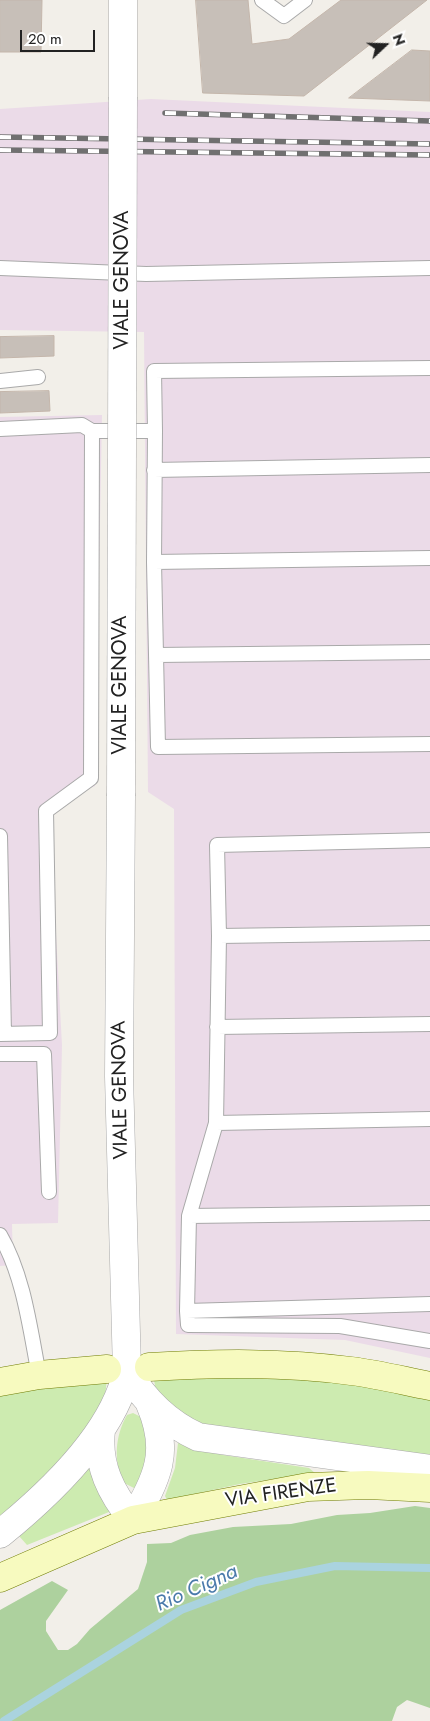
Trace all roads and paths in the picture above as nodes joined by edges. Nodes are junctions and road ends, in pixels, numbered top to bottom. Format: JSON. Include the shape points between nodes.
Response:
{"nodes":[{"id":1,"x":124,"y":0,"type":"edge"},
{"id":2,"x":262,"y":0,"type":"edge"},
{"id":3,"x":305,"y":0,"type":"edge"},
{"id":4,"x":0,"y":268,"type":"edge"},
{"id":5,"x":430,"y":268,"type":"edge"},
{"id":6,"x":430,"y":368,"type":"edge"},
{"id":7,"x":38,"y":377,"type":"dead end"},
{"id":8,"x":0,"y":381,"type":"edge"},
{"id":9,"x":0,"y":428,"type":"edge"},
{"id":10,"x":92,"y":431,"type":"junction"},
{"id":11,"x":109,"y":431,"type":"dead end"},
{"id":12,"x":131,"y":431,"type":"dead end"},
{"id":13,"x":155,"y":431,"type":"junction"},
{"id":14,"x":430,"y":465,"type":"edge"},
{"id":15,"x":154,"y":470,"type":"junction"},
{"id":16,"x":430,"y":558,"type":"edge"},
{"id":17,"x":154,"y":562,"type":"junction"},
{"id":18,"x":430,"y":652,"type":"edge"},
{"id":19,"x":157,"y":655,"type":"junction"},
{"id":20,"x":430,"y":744,"type":"edge"},
{"id":21,"x":0,"y":836,"type":"edge"},
{"id":22,"x":430,"y":840,"type":"edge"},
{"id":23,"x":430,"y":933,"type":"edge"},
{"id":24,"x":219,"y":936,"type":"junction"},
{"id":25,"x":430,"y":1024,"type":"edge"},
{"id":26,"x":218,"y":1028,"type":"junction"},
{"id":27,"x":2,"y":1034,"type":"edge"},
{"id":28,"x":0,"y":1054,"type":"edge"},
{"id":29,"x":430,"y":1119,"type":"edge"},
{"id":30,"x":216,"y":1123,"type":"junction"},
{"id":31,"x":49,"y":1192,"type":"dead end"},
{"id":32,"x":430,"y":1213,"type":"edge"},
{"id":33,"x":189,"y":1216,"type":"junction"},
{"id":34,"x":0,"y":1235,"type":"edge"},
{"id":35,"x":430,"y":1304,"type":"edge"},
{"id":36,"x":187,"y":1311,"type":"junction"},
{"id":37,"x":430,"y":1341,"type":"edge"},
{"id":38,"x":128,"y":1369,"type":"junction"},
{"id":39,"x":39,"y":1375,"type":"junction"},
{"id":40,"x":0,"y":1382,"type":"edge"},
{"id":41,"x":430,"y":1386,"type":"edge"},
{"id":42,"x":149,"y":1400,"type":"junction"},
{"id":43,"x":101,"y":1430,"type":"junction"},
{"id":44,"x":430,"y":1469,"type":"edge"},
{"id":45,"x":430,"y":1488,"type":"edge"},
{"id":46,"x":133,"y":1520,"type":"junction"},
{"id":47,"x":0,"y":1534,"type":"edge"},
{"id":48,"x":0,"y":1578,"type":"edge"}],
"edges":[{"from":1,"to":38,"type":"street","name":"VIALE GENOVA","bridge":true,"via":[[120,1076]]},
{"from":2,"to":3,"type":"lane","via":[[284,16]]},
{"from":4,"to":5,"type":"lane","via":[[146,274]]},
{"from":6,"to":13,"type":"lane","via":[[154,371]]},
{"from":7,"to":8,"type":"lane"},
{"from":9,"to":10,"type":"lane","via":[[82,425]]},
{"from":10,"to":11,"type":"lane"},
{"from":10,"to":27,"type":"lane","via":[[91,778],[46,811],[50,1033]]},
{"from":12,"to":13,"type":"lane"},
{"from":13,"to":15,"type":"lane"},
{"from":14,"to":15,"type":"lane"},
{"from":15,"to":17,"type":"lane"},
{"from":16,"to":17,"type":"lane"},
{"from":17,"to":19,"type":"lane"},
{"from":18,"to":19,"type":"lane"},
{"from":19,"to":20,"type":"lane","via":[[158,747]]},
{"from":21,"to":27,"type":"lane"},
{"from":22,"to":24,"type":"lane","via":[[216,845]]},
{"from":23,"to":24,"type":"lane"},
{"from":24,"to":26,"type":"lane"},
{"from":25,"to":26,"type":"lane"},
{"from":26,"to":30,"type":"lane"},
{"from":28,"to":31,"type":"lane","via":[[44,1054]]},
{"from":29,"to":30,"type":"lane"},
{"from":30,"to":33,"type":"lane"},
{"from":32,"to":33,"type":"lane"},
{"from":33,"to":36,"type":"lane"},
{"from":34,"to":39,"type":"lane","via":[[9,1250],[25,1304]]},
{"from":35,"to":36,"type":"lane"},
{"from":36,"to":37,"type":"lane","via":[[188,1325],[340,1326]]},
{"from":38,"to":39,"type":"main road"},
{"from":38,"to":41,"type":"main road","via":[[212,1363],[283,1365],[352,1371]]},
{"from":38,"to":42,"type":"street","name":"VIA FIRENZE","via":[[134,1384]]},
{"from":38,"to":43,"type":"street","via":[[122,1390]]},
{"from":39,"to":40,"type":"main road"},
{"from":42,"to":44,"type":"street","name":"VIA FIRENZE","via":[[169,1422],[207,1439]]},
{"from":42,"to":46,"type":"street","name":"VIA FIRENZE","via":[[160,1428],[161,1453],[156,1478]]},
{"from":43,"to":46,"type":"street","via":[[100,1457],[105,1474],[116,1498]]},
{"from":43,"to":47,"type":"street","via":[[62,1475]]},
{"from":45,"to":46,"type":"main road","name":"VIA FIRENZE","via":[[308,1487]]},
{"from":46,"to":48,"type":"main road","name":"VIA FIRENZE"}]}
